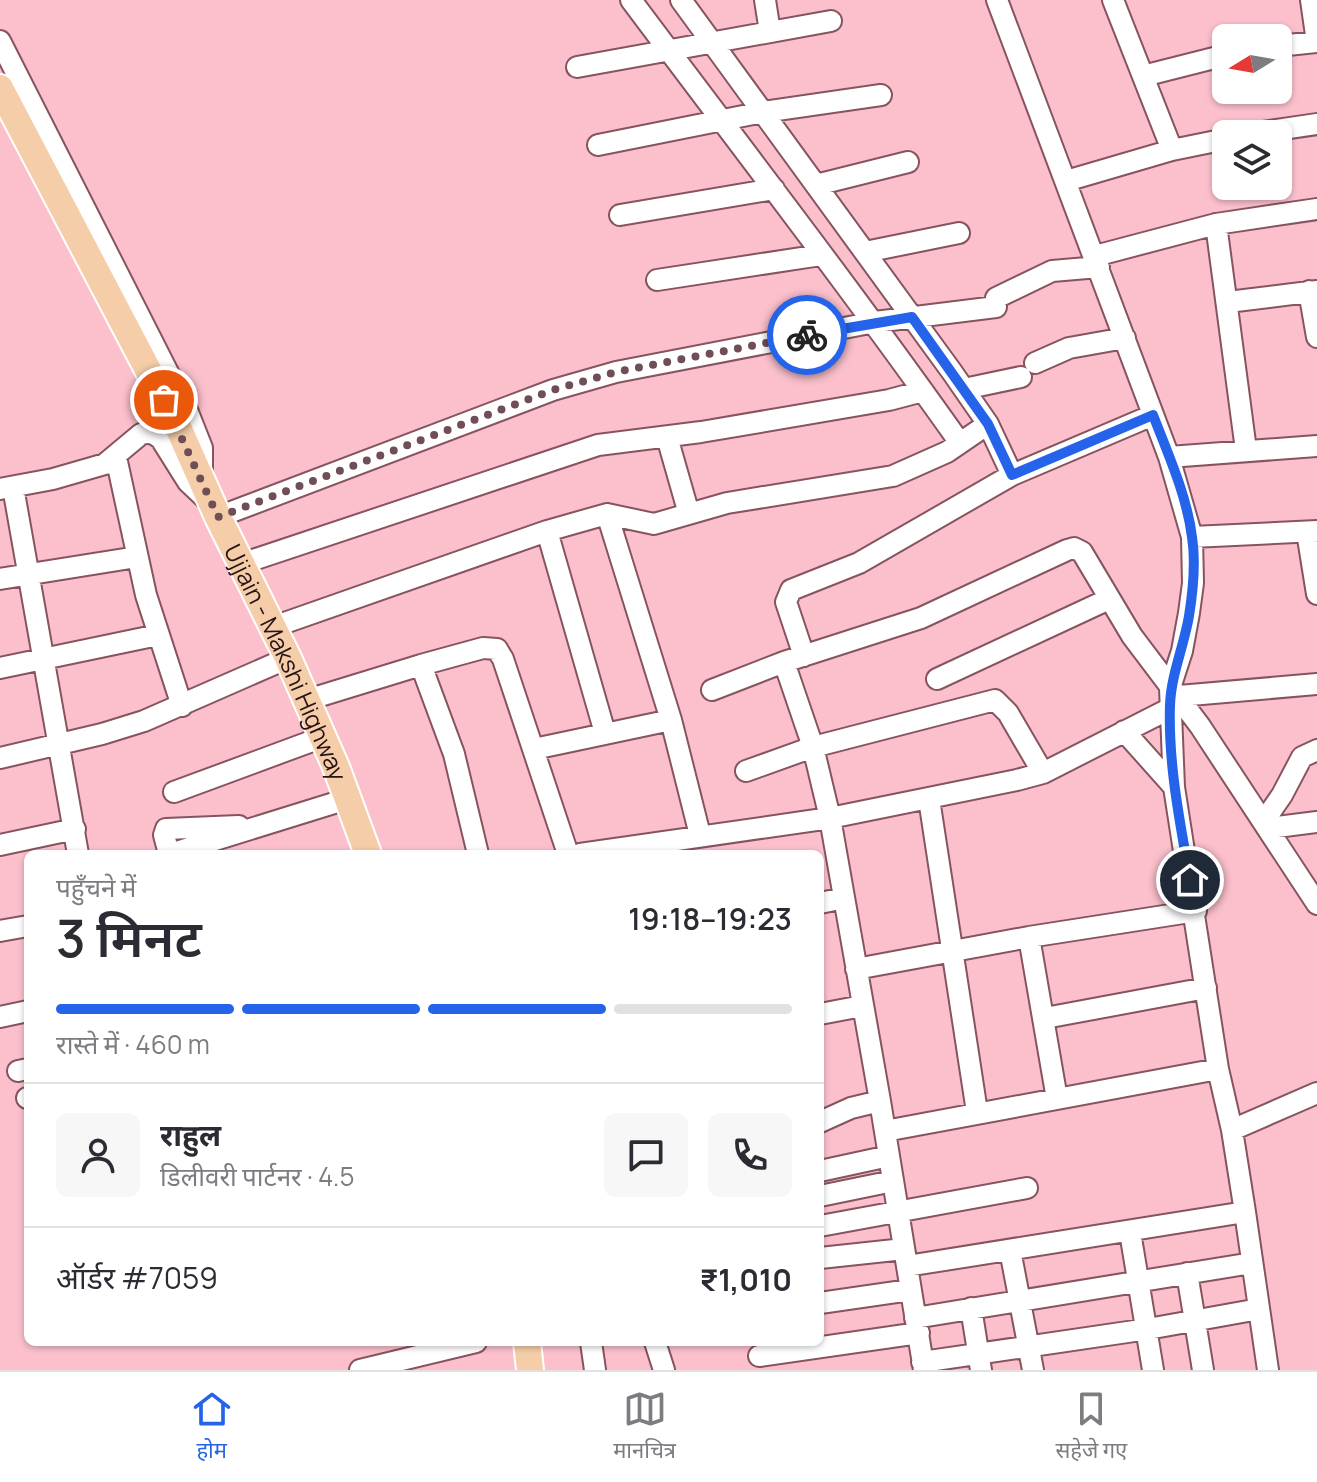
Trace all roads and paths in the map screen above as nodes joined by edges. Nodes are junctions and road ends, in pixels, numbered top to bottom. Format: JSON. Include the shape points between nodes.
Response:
{"nodes":[{"id":1,"x":631,"y":0,"type":"edge"},
{"id":2,"x":681,"y":0,"type":"edge"},
{"id":3,"x":765,"y":0,"type":"edge"},
{"id":4,"x":997,"y":0,"type":"edge"},
{"id":5,"x":1113,"y":0,"type":"edge"},
{"id":6,"x":1311,"y":0,"type":"edge"},
{"id":7,"x":831,"y":21,"type":"dead end"},
{"id":8,"x":770,"y":32,"type":"junction"},
{"id":9,"x":0,"y":41,"type":"edge"},
{"id":10,"x":712,"y":43,"type":"junction"},
{"id":11,"x":1292,"y":45,"type":"edge"},
{"id":12,"x":670,"y":52,"type":"junction"},
{"id":13,"x":1212,"y":59,"type":"edge"},
{"id":14,"x":577,"y":67,"type":"dead end"},
{"id":15,"x":1143,"y":76,"type":"junction"},
{"id":16,"x":0,"y":88,"type":"edge"},
{"id":17,"x":881,"y":95,"type":"dead end"},
{"id":18,"x":763,"y":112,"type":"junction"},
{"id":19,"x":722,"y":121,"type":"junction"},
{"id":20,"x":1317,"y":124,"type":"edge"},
{"id":21,"x":1292,"y":128,"type":"edge"},
{"id":22,"x":1212,"y":142,"type":"edge"},
{"id":23,"x":598,"y":145,"type":"dead end"},
{"id":24,"x":1172,"y":150,"type":"junction"},
{"id":25,"x":908,"y":162,"type":"dead end"},
{"id":26,"x":1066,"y":181,"type":"junction"},
{"id":27,"x":816,"y":185,"type":"junction"},
{"id":28,"x":774,"y":189,"type":"junction"},
{"id":29,"x":1317,"y":209,"type":"edge"},
{"id":30,"x":620,"y":215,"type":"dead end"},
{"id":31,"x":1216,"y":224,"type":"junction"},
{"id":32,"x":959,"y":233,"type":"dead end"},
{"id":33,"x":865,"y":252,"type":"junction"},
{"id":34,"x":821,"y":255,"type":"junction"},
{"id":35,"x":1097,"y":262,"type":"junction"},
{"id":36,"x":657,"y":280,"type":"dead end"},
{"id":37,"x":1313,"y":291,"type":"edge"},
{"id":38,"x":1228,"y":302,"type":"junction"},
{"id":39,"x":912,"y":317,"type":"junction"},
{"id":40,"x":875,"y":322,"type":"junction"},
{"id":41,"x":1317,"y":337,"type":"edge"},
{"id":42,"x":1125,"y":338,"type":"junction"},
{"id":43,"x":964,"y":389,"type":"junction"},
{"id":44,"x":923,"y":391,"type":"junction"},
{"id":45,"x":1153,"y":415,"type":"junction"},
{"id":46,"x":988,"y":424,"type":"junction"},
{"id":47,"x":667,"y":437,"type":"junction"},
{"id":48,"x":960,"y":443,"type":"junction"},
{"id":49,"x":1317,"y":446,"type":"edge"},
{"id":50,"x":1246,"y":450,"type":"junction"},
{"id":51,"x":116,"y":457,"type":"junction"},
{"id":52,"x":1169,"y":457,"type":"junction"},
{"id":53,"x":1012,"y":475,"type":"junction"},
{"id":54,"x":7,"y":488,"type":"edge"},
{"id":55,"x":211,"y":501,"type":"junction"},
{"id":56,"x":607,"y":514,"type":"junction"},
{"id":57,"x":689,"y":514,"type":"junction"},
{"id":58,"x":547,"y":531,"type":"junction"},
{"id":59,"x":1312,"y":531,"type":"edge"},
{"id":60,"x":1192,"y":537,"type":"junction"},
{"id":61,"x":137,"y":557,"type":"junction"},
{"id":62,"x":241,"y":564,"type":"junction"},
{"id":63,"x":29,"y":573,"type":"junction"},
{"id":64,"x":0,"y":579,"type":"edge"},
{"id":65,"x":1317,"y":594,"type":"edge"},
{"id":66,"x":1109,"y":599,"type":"junction"},
{"id":67,"x":273,"y":627,"type":"junction"},
{"id":68,"x":158,"y":635,"type":"junction"},
{"id":69,"x":288,"y":658,"type":"junction"},
{"id":70,"x":44,"y":659,"type":"junction"},
{"id":71,"x":794,"y":659,"type":"junction"},
{"id":72,"x":421,"y":665,"type":"junction"},
{"id":73,"x":0,"y":668,"type":"edge"},
{"id":74,"x":937,"y":679,"type":"dead end"},
{"id":75,"x":1317,"y":684,"type":"edge"},
{"id":76,"x":712,"y":690,"type":"dead end"},
{"id":77,"x":1173,"y":698,"type":"junction"},
{"id":78,"x":307,"y":700,"type":"junction"},
{"id":79,"x":182,"y":706,"type":"junction"},
{"id":80,"x":671,"y":720,"type":"junction"},
{"id":81,"x":1124,"y":731,"type":"junction"},
{"id":82,"x":605,"y":733,"type":"junction"},
{"id":83,"x":323,"y":737,"type":"junction"},
{"id":84,"x":60,"y":743,"type":"junction"},
{"id":85,"x":813,"y":747,"type":"junction"},
{"id":86,"x":534,"y":749,"type":"junction"},
{"id":87,"x":1317,"y":750,"type":"edge"},
{"id":88,"x":0,"y":758,"type":"edge"},
{"id":89,"x":746,"y":771,"type":"dead end"},
{"id":90,"x":1043,"y":773,"type":"junction"},
{"id":91,"x":1174,"y":787,"type":"junction"},
{"id":92,"x":174,"y":792,"type":"dead end"},
{"id":93,"x":347,"y":799,"type":"junction"},
{"id":94,"x":929,"y":799,"type":"junction"},
{"id":95,"x":830,"y":818,"type":"junction"},
{"id":96,"x":1317,"y":822,"type":"edge"},
{"id":97,"x":1267,"y":824,"type":"junction"},
{"id":98,"x":75,"y":829,"type":"junction"},
{"id":99,"x":700,"y":835,"type":"junction"},
{"id":100,"x":0,"y":845,"type":"edge"},
{"id":101,"x":655,"y":848,"type":"edge"},
{"id":102,"x":78,"y":850,"type":"edge"},
{"id":103,"x":169,"y":850,"type":"edge"},
{"id":104,"x":366,"y":850,"type":"edge"},
{"id":105,"x":477,"y":850,"type":"edge"},
{"id":106,"x":567,"y":850,"type":"edge"},
{"id":107,"x":630,"y":850,"type":"edge"},
{"id":108,"x":829,"y":863,"type":"edge"},
{"id":109,"x":844,"y":898,"type":"junction"},
{"id":110,"x":824,"y":902,"type":"edge"},
{"id":111,"x":1317,"y":904,"type":"edge"},
{"id":112,"x":1196,"y":911,"type":"junction"},
{"id":113,"x":24,"y":927,"type":"edge"},
{"id":114,"x":0,"y":931,"type":"edge"},
{"id":115,"x":1029,"y":937,"type":"junction"},
{"id":116,"x":951,"y":951,"type":"junction"},
{"id":117,"x":856,"y":969,"type":"junction"},
{"id":118,"x":1206,"y":988,"type":"junction"},
{"id":119,"x":862,"y":1006,"type":"junction"},
{"id":120,"x":24,"y":1012,"type":"edge"},
{"id":121,"x":824,"y":1013,"type":"edge"},
{"id":122,"x":0,"y":1017,"type":"edge"},
{"id":123,"x":1045,"y":1018,"type":"junction"},
{"id":124,"x":1218,"y":1069,"type":"junction"},
{"id":125,"x":1317,"y":1093,"type":"edge"},
{"id":126,"x":1057,"y":1099,"type":"junction"},
{"id":127,"x":880,"y":1101,"type":"junction"},
{"id":128,"x":977,"y":1112,"type":"junction"},
{"id":129,"x":824,"y":1120,"type":"edge"},
{"id":130,"x":1232,"y":1130,"type":"junction"},
{"id":131,"x":885,"y":1131,"type":"junction"},
{"id":132,"x":889,"y":1156,"type":"junction"},
{"id":133,"x":824,"y":1170,"type":"edge"},
{"id":134,"x":893,"y":1181,"type":"junction"},
{"id":135,"x":1027,"y":1188,"type":"dead end"},
{"id":136,"x":824,"y":1195,"type":"edge"},
{"id":137,"x":1245,"y":1212,"type":"junction"},
{"id":138,"x":898,"y":1213,"type":"junction"},
{"id":139,"x":824,"y":1225,"type":"edge"},
{"id":140,"x":1130,"y":1232,"type":"junction"},
{"id":141,"x":1010,"y":1250,"type":"junction"},
{"id":142,"x":906,"y":1257,"type":"junction"},
{"id":143,"x":824,"y":1258,"type":"edge"},
{"id":144,"x":1252,"y":1263,"type":"junction"},
{"id":145,"x":1187,"y":1273,"type":"junction"},
{"id":146,"x":1139,"y":1283,"type":"junction"},
{"id":147,"x":910,"y":1290,"type":"junction"},
{"id":148,"x":1020,"y":1300,"type":"junction"},
{"id":149,"x":824,"y":1302,"type":"edge"},
{"id":150,"x":971,"y":1308,"type":"junction"},
{"id":151,"x":1259,"y":1309,"type":"junction"},
{"id":152,"x":1195,"y":1321,"type":"junction"},
{"id":153,"x":917,"y":1325,"type":"junction"},
{"id":154,"x":1148,"y":1329,"type":"junction"},
{"id":155,"x":824,"y":1343,"type":"edge"},
{"id":156,"x":1028,"y":1345,"type":"junction"},
{"id":157,"x":459,"y":1346,"type":"edge"},
{"id":158,"x":592,"y":1346,"type":"edge"},
{"id":159,"x":656,"y":1346,"type":"edge"},
{"id":160,"x":810,"y":1346,"type":"edge"},
{"id":161,"x":759,"y":1356,"type":"dead end"},
{"id":162,"x":979,"y":1362,"type":"edge"},
{"id":163,"x":923,"y":1366,"type":"edge"},
{"id":164,"x":360,"y":1370,"type":"edge"},
{"id":165,"x":595,"y":1370,"type":"edge"},
{"id":166,"x":664,"y":1370,"type":"edge"},
{"id":167,"x":1033,"y":1370,"type":"edge"},
{"id":168,"x":1153,"y":1370,"type":"edge"},
{"id":169,"x":1203,"y":1370,"type":"edge"},
{"id":170,"x":1268,"y":1370,"type":"edge"}],
"edges":[{"from":1,"to":12,"type":"street"},
{"from":2,"to":10,"type":"street"},
{"from":3,"to":8,"type":"street"},
{"from":4,"to":26,"type":"street"},
{"from":5,"to":15,"type":"street"},
{"from":6,"to":11,"type":"street","via":[[1317,42]]},
{"from":7,"to":8,"type":"street"},
{"from":8,"to":10,"type":"street"},
{"from":9,"to":55,"type":"street","via":[[197,430]]},
{"from":10,"to":12,"type":"street"},
{"from":10,"to":18,"type":"street"},
{"from":12,"to":14,"type":"street"},
{"from":12,"to":19,"type":"street"},
{"from":13,"to":15,"type":"street"},
{"from":15,"to":24,"type":"street"},
{"from":16,"to":55,"type":"main road","name":"Ujjain - Makshi Highway","via":[[178,427]]},
{"from":17,"to":18,"type":"street"},
{"from":18,"to":19,"type":"street"},
{"from":18,"to":27,"type":"street"},
{"from":19,"to":23,"type":"street"},
{"from":19,"to":28,"type":"street"},
{"from":20,"to":21,"type":"street"},
{"from":22,"to":24,"type":"street"},
{"from":24,"to":26,"type":"street"},
{"from":25,"to":27,"type":"street"},
{"from":26,"to":35,"type":"street"},
{"from":27,"to":33,"type":"street"},
{"from":28,"to":30,"type":"street"},
{"from":28,"to":34,"type":"street"},
{"from":29,"to":31,"type":"street"},
{"from":31,"to":35,"type":"street"},
{"from":31,"to":38,"type":"street"},
{"from":32,"to":33,"type":"street"},
{"from":33,"to":39,"type":"street"},
{"from":34,"to":36,"type":"street"},
{"from":34,"to":40,"type":"street"},
{"from":35,"to":39,"type":"street","via":[[1052,271],[996,302]]},
{"from":35,"to":42,"type":"street"},
{"from":37,"to":38,"type":"street"},
{"from":37,"to":41,"type":"street"},
{"from":38,"to":50,"type":"street"},
{"from":39,"to":40,"type":"street"},
{"from":39,"to":43,"type":"street"},
{"from":40,"to":44,"type":"street"},
{"from":40,"to":55,"type":"street","via":[[616,372]]},
{"from":42,"to":43,"type":"street","via":[[1069,348],[1028,370]]},
{"from":42,"to":45,"type":"street"},
{"from":43,"to":46,"type":"street"},
{"from":44,"to":47,"type":"street"},
{"from":44,"to":48,"type":"street"},
{"from":45,"to":52,"type":"street"},
{"from":45,"to":53,"type":"street"},
{"from":46,"to":48,"type":"street"},
{"from":46,"to":53,"type":"street"},
{"from":47,"to":57,"type":"street"},
{"from":47,"to":62,"type":"street","via":[[598,445]]},
{"from":48,"to":57,"type":"street","via":[[893,476]]},
{"from":49,"to":50,"type":"street"},
{"from":50,"to":52,"type":"street"},
{"from":51,"to":54,"type":"street","via":[[89,469]]},
{"from":51,"to":55,"type":"street","via":[[141,434],[155,434],[188,482]]},
{"from":51,"to":61,"type":"street"},
{"from":52,"to":60,"type":"street"},
{"from":53,"to":71,"type":"street","via":[[859,563],[791,590],[786,602]]},
{"from":54,"to":63,"type":"street"},
{"from":55,"to":62,"type":"main road","name":"Ujjain - Makshi Highway"},
{"from":56,"to":57,"type":"street","via":[[654,524]]},
{"from":56,"to":58,"type":"street"},
{"from":56,"to":80,"type":"street"},
{"from":58,"to":67,"type":"street"},
{"from":58,"to":82,"type":"street"},
{"from":59,"to":60,"type":"street"},
{"from":59,"to":65,"type":"street"},
{"from":60,"to":77,"type":"street","via":[[1193,583]]},
{"from":61,"to":63,"type":"street"},
{"from":61,"to":68,"type":"street"},
{"from":62,"to":67,"type":"main road","name":"Ujjain - Makshi Highway"},
{"from":63,"to":64,"type":"street"},
{"from":63,"to":70,"type":"street"},
{"from":66,"to":71,"type":"street","via":[[1082,552],[1071,549],[921,618]]},
{"from":66,"to":74,"type":"street"},
{"from":66,"to":77,"type":"street"},
{"from":67,"to":69,"type":"main road","name":"Ujjain - Makshi Highway"},
{"from":68,"to":70,"type":"street"},
{"from":68,"to":79,"type":"street"},
{"from":69,"to":78,"type":"main road","name":"Ujjain - Makshi Highway"},
{"from":69,"to":79,"type":"street"},
{"from":70,"to":73,"type":"street"},
{"from":70,"to":84,"type":"street"},
{"from":71,"to":76,"type":"street"},
{"from":71,"to":85,"type":"street"},
{"from":72,"to":78,"type":"street"},
{"from":72,"to":86,"type":"street","via":[[497,649]]},
{"from":72,"to":105,"type":"street","via":[[454,754]]},
{"from":75,"to":77,"type":"street"},
{"from":77,"to":81,"type":"street"},
{"from":77,"to":91,"type":"street"},
{"from":77,"to":97,"type":"street"},
{"from":78,"to":83,"type":"main road","name":"Ujjain - Makshi Highway"},
{"from":79,"to":84,"type":"street"},
{"from":80,"to":82,"type":"street"},
{"from":80,"to":99,"type":"street"},
{"from":81,"to":90,"type":"street"},
{"from":81,"to":91,"type":"street"},
{"from":82,"to":86,"type":"street"},
{"from":83,"to":92,"type":"street"},
{"from":83,"to":93,"type":"main road","name":"Ujjain - Makshi Highway"},
{"from":84,"to":88,"type":"street"},
{"from":84,"to":98,"type":"street"},
{"from":85,"to":89,"type":"street"},
{"from":85,"to":90,"type":"street","via":[[995,700]]},
{"from":85,"to":95,"type":"street"},
{"from":86,"to":106,"type":"street"},
{"from":87,"to":97,"type":"street","via":[[1302,757]]},
{"from":90,"to":94,"type":"street"},
{"from":91,"to":112,"type":"street"},
{"from":93,"to":103,"type":"street","via":[[263,824],[166,829]]},
{"from":93,"to":104,"type":"main road","name":"Ujjain - Makshi Highway"},
{"from":94,"to":95,"type":"street"},
{"from":94,"to":116,"type":"street"},
{"from":95,"to":99,"type":"street"},
{"from":95,"to":108,"type":"street"},
{"from":96,"to":97,"type":"street"},
{"from":97,"to":111,"type":"street"},
{"from":98,"to":100,"type":"street"},
{"from":98,"to":102,"type":"street"},
{"from":99,"to":101,"type":"street"},
{"from":101,"to":107,"type":"street"},
{"from":108,"to":109,"type":"street"},
{"from":109,"to":110,"type":"street"},
{"from":109,"to":117,"type":"street"},
{"from":112,"to":115,"type":"street"},
{"from":112,"to":118,"type":"street"},
{"from":113,"to":114,"type":"street"},
{"from":115,"to":116,"type":"street"},
{"from":115,"to":123,"type":"street"},
{"from":116,"to":117,"type":"street"},
{"from":116,"to":128,"type":"street"},
{"from":117,"to":119,"type":"street"},
{"from":118,"to":123,"type":"street"},
{"from":118,"to":124,"type":"street"},
{"from":119,"to":121,"type":"street"},
{"from":119,"to":127,"type":"street"},
{"from":120,"to":122,"type":"street"},
{"from":123,"to":126,"type":"street"},
{"from":124,"to":126,"type":"street"},
{"from":124,"to":130,"type":"street"},
{"from":125,"to":130,"type":"street"},
{"from":126,"to":128,"type":"street"},
{"from":127,"to":129,"type":"street"},
{"from":127,"to":131,"type":"street"},
{"from":128,"to":131,"type":"street"},
{"from":130,"to":137,"type":"street"},
{"from":131,"to":132,"type":"street"},
{"from":132,"to":133,"type":"street"},
{"from":132,"to":134,"type":"street"},
{"from":134,"to":136,"type":"street"},
{"from":134,"to":138,"type":"street"},
{"from":135,"to":138,"type":"street"},
{"from":137,"to":140,"type":"street"},
{"from":137,"to":144,"type":"street"},
{"from":138,"to":139,"type":"street"},
{"from":138,"to":142,"type":"street"},
{"from":140,"to":141,"type":"street"},
{"from":140,"to":146,"type":"street"},
{"from":141,"to":142,"type":"street"},
{"from":141,"to":148,"type":"street"},
{"from":142,"to":143,"type":"street"},
{"from":142,"to":147,"type":"street"},
{"from":144,"to":145,"type":"street"},
{"from":144,"to":151,"type":"street"},
{"from":145,"to":146,"type":"street"},
{"from":145,"to":152,"type":"street"},
{"from":146,"to":148,"type":"street"},
{"from":146,"to":154,"type":"street"},
{"from":147,"to":149,"type":"street"},
{"from":147,"to":153,"type":"street"},
{"from":148,"to":150,"type":"street"},
{"from":148,"to":156,"type":"street"},
{"from":150,"to":153,"type":"street"},
{"from":150,"to":162,"type":"street"},
{"from":151,"to":152,"type":"street"},
{"from":151,"to":170,"type":"street"},
{"from":152,"to":154,"type":"street"},
{"from":152,"to":169,"type":"street"},
{"from":153,"to":155,"type":"street"},
{"from":153,"to":163,"type":"street"},
{"from":154,"to":156,"type":"street"},
{"from":154,"to":168,"type":"street"},
{"from":156,"to":162,"type":"street"},
{"from":156,"to":167,"type":"street"},
{"from":157,"to":164,"type":"street"},
{"from":158,"to":165,"type":"street"},
{"from":159,"to":166,"type":"street"},
{"from":160,"to":161,"type":"street"},
{"from":162,"to":163,"type":"street"}]}
